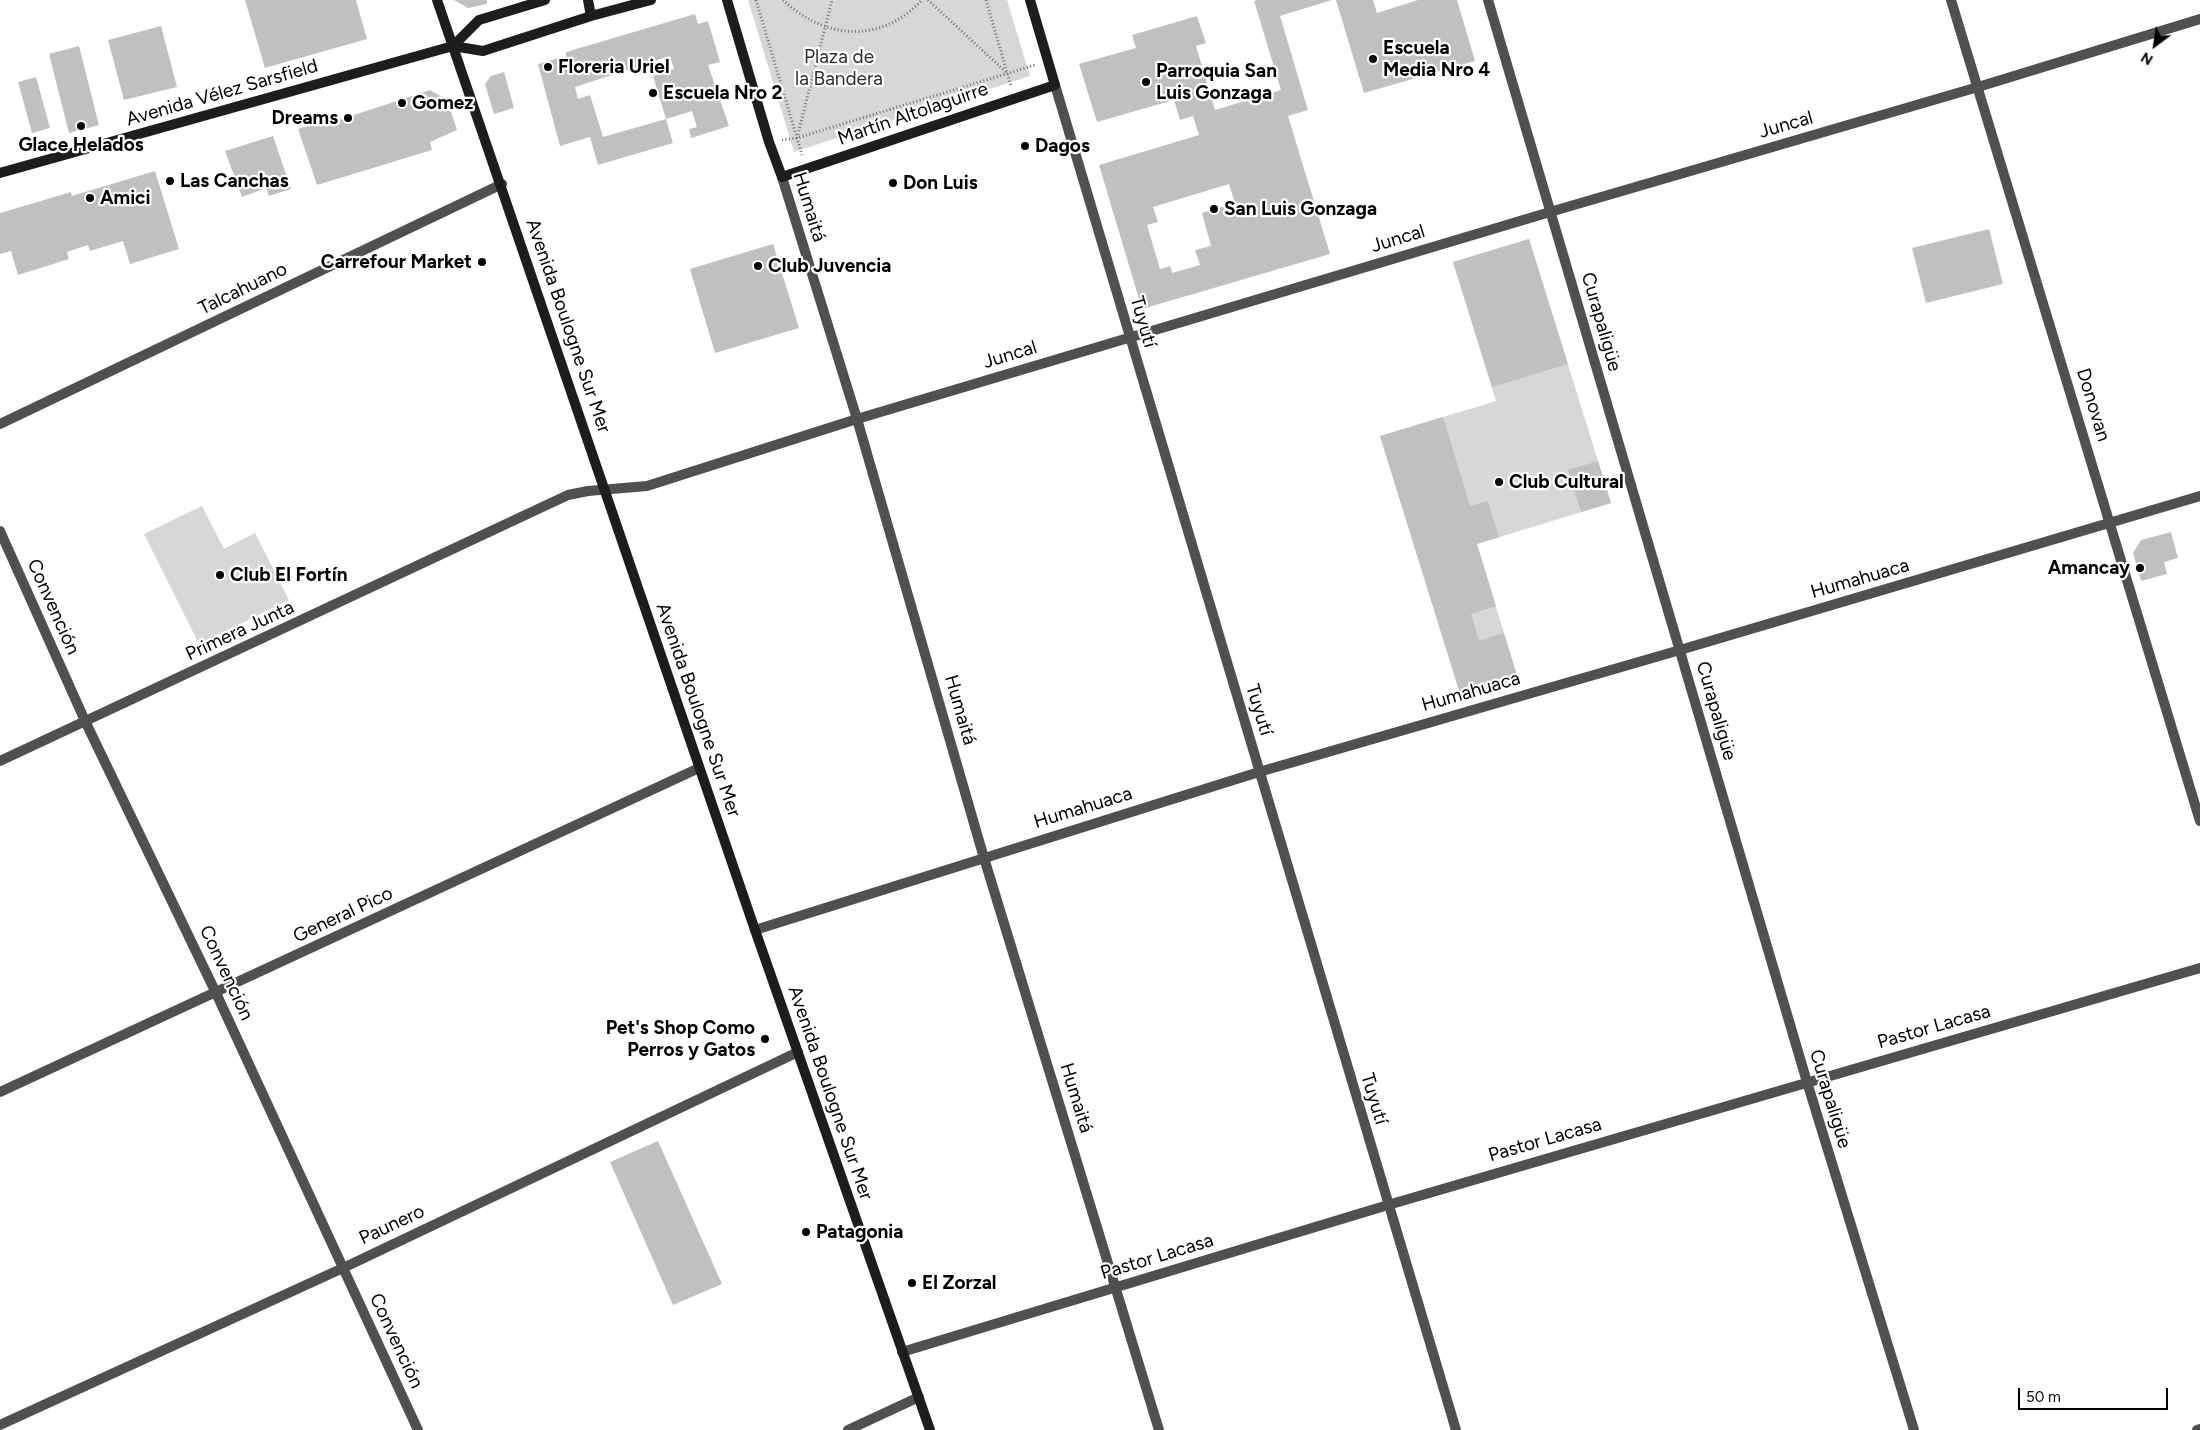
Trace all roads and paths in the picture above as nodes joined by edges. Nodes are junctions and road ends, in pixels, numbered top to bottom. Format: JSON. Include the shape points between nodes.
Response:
{"nodes":[{"id":1,"x":437,"y":0,"type":"edge"},
{"id":2,"x":545,"y":0,"type":"edge"},
{"id":3,"x":588,"y":0,"type":"edge"},
{"id":4,"x":651,"y":0,"type":"edge"},
{"id":5,"x":727,"y":0,"type":"edge"},
{"id":6,"x":756,"y":0,"type":"edge"},
{"id":7,"x":783,"y":0,"type":"edge"},
{"id":8,"x":832,"y":0,"type":"edge"},
{"id":9,"x":922,"y":0,"type":"edge"},
{"id":10,"x":928,"y":0,"type":"edge"},
{"id":11,"x":986,"y":0,"type":"edge"},
{"id":12,"x":1030,"y":0,"type":"edge"},
{"id":13,"x":1488,"y":0,"type":"edge"},
{"id":14,"x":1951,"y":0,"type":"edge"},
{"id":15,"x":591,"y":16,"type":"junction"},
{"id":16,"x":2200,"y":19,"type":"edge"},
{"id":17,"x":825,"y":27,"type":"junction"},
{"id":18,"x":453,"y":46,"type":"junction"},
{"id":19,"x":1048,"y":61,"type":"junction"},
{"id":20,"x":1007,"y":74,"type":"junction"},
{"id":21,"x":1055,"y":85,"type":"junction"},
{"id":22,"x":1978,"y":88,"type":"junction"},
{"id":23,"x":1014,"y":98,"type":"junction"},
{"id":24,"x":797,"y":138,"type":"junction"},
{"id":25,"x":769,"y":142,"type":"junction"},
{"id":26,"x":806,"y":168,"type":"junction"},
{"id":27,"x":0,"y":173,"type":"edge"},
{"id":28,"x":782,"y":176,"type":"junction"},
{"id":29,"x":502,"y":184,"type":"junction"},
{"id":30,"x":1550,"y":212,"type":"junction"},
{"id":31,"x":1129,"y":338,"type":"junction"},
{"id":32,"x":857,"y":419,"type":"junction"},
{"id":33,"x":0,"y":424,"type":"edge"},
{"id":34,"x":606,"y":491,"type":"junction"},
{"id":35,"x":2200,"y":496,"type":"edge"},
{"id":36,"x":2111,"y":523,"type":"junction"},
{"id":37,"x":0,"y":532,"type":"edge"},
{"id":38,"x":1680,"y":650,"type":"junction"},
{"id":39,"x":86,"y":723,"type":"junction"},
{"id":40,"x":0,"y":761,"type":"edge"},
{"id":41,"x":699,"y":768,"type":"junction"},
{"id":42,"x":1259,"y":772,"type":"junction"},
{"id":43,"x":2200,"y":821,"type":"edge"},
{"id":44,"x":984,"y":858,"type":"junction"},
{"id":45,"x":755,"y":930,"type":"junction"},
{"id":46,"x":2200,"y":968,"type":"edge"},
{"id":47,"x":216,"y":993,"type":"junction"},
{"id":48,"x":798,"y":1052,"type":"junction"},
{"id":49,"x":1806,"y":1082,"type":"junction"},
{"id":50,"x":0,"y":1092,"type":"edge"},
{"id":51,"x":1388,"y":1205,"type":"junction"},
{"id":52,"x":343,"y":1268,"type":"junction"},
{"id":53,"x":1116,"y":1287,"type":"junction"},
{"id":54,"x":902,"y":1352,"type":"junction"},
{"id":55,"x":919,"y":1397,"type":"junction"},
{"id":56,"x":0,"y":1425,"type":"edge"},
{"id":57,"x":418,"y":1430,"type":"edge"},
{"id":58,"x":848,"y":1430,"type":"edge"},
{"id":59,"x":930,"y":1430,"type":"edge"},
{"id":60,"x":1159,"y":1430,"type":"edge"},
{"id":61,"x":1456,"y":1430,"type":"edge"},
{"id":62,"x":1914,"y":1430,"type":"edge"}],
"edges":[{"from":1,"to":18,"type":"main road","name":"Avenida Boulogne Sur Mer"},
{"from":2,"to":18,"type":"main road","via":[[478,20]]},
{"from":3,"to":15,"type":"main road"},
{"from":4,"to":15,"type":"main road"},
{"from":5,"to":25,"type":"main road","name":"Humaitá"},
{"from":6,"to":24,"type":"path"},
{"from":7,"to":17,"type":"path","via":[[805,18]]},
{"from":8,"to":17,"type":"path"},
{"from":9,"to":17,"type":"path","via":[[909,14],[878,29],[853,32]]},
{"from":10,"to":20,"type":"path"},
{"from":11,"to":20,"type":"path"},
{"from":12,"to":19,"type":"main road","name":"Tuyutí"},
{"from":13,"to":30,"type":"street","name":"Curapaligüe"},
{"from":14,"to":22,"type":"street","name":"Donovan"},
{"from":15,"to":18,"type":"main road","via":[[483,51]]},
{"from":16,"to":22,"type":"street","name":"Juncal"},
{"from":17,"to":24,"type":"path"},
{"from":18,"to":27,"type":"main road","name":"Avenida Vélez Sarsfield"},
{"from":18,"to":29,"type":"main road","name":"Avenida Boulogne Sur Mer"},
{"from":19,"to":20,"type":"path"},
{"from":19,"to":21,"type":"main road","name":"Tuyutí"},
{"from":20,"to":23,"type":"path"},
{"from":20,"to":24,"type":"path"},
{"from":21,"to":23,"type":"main road","name":"Martín Altolaguirre"},
{"from":21,"to":31,"type":"street","name":"Tuyutí"},
{"from":22,"to":30,"type":"street","name":"Juncal"},
{"from":22,"to":36,"type":"street","name":"Donovan"},
{"from":23,"to":26,"type":"main road","name":"Martín Altolaguirre"},
{"from":24,"to":25,"type":"path"},
{"from":24,"to":26,"type":"path"},
{"from":25,"to":28,"type":"main road","name":"Humaitá"},
{"from":26,"to":28,"type":"main road","name":"Martín Altolaguirre"},
{"from":28,"to":32,"type":"street","name":"Humaitá"},
{"from":29,"to":33,"type":"street","name":"Talcahuano"},
{"from":29,"to":34,"type":"main road","name":"Avenida Boulogne Sur Mer"},
{"from":30,"to":31,"type":"street","name":"Juncal"},
{"from":30,"to":38,"type":"street","name":"Curapaligüe"},
{"from":31,"to":32,"type":"street","name":"Juncal"},
{"from":31,"to":42,"type":"street","name":"Tuyutí"},
{"from":32,"to":34,"type":"street","name":"Juncal","via":[[647,486]]},
{"from":32,"to":44,"type":"street","name":"Humaitá"},
{"from":34,"to":39,"type":"street","name":"Primera Junta","via":[[568,495]]},
{"from":34,"to":41,"type":"main road","name":"Avenida Boulogne Sur Mer"},
{"from":35,"to":36,"type":"street","name":"Humahuaca"},
{"from":36,"to":38,"type":"street","name":"Humahuaca"},
{"from":36,"to":43,"type":"street","name":"Donovan"},
{"from":37,"to":39,"type":"street","name":"Convención"},
{"from":38,"to":42,"type":"street","name":"Humahuaca"},
{"from":38,"to":49,"type":"street","name":"Curapaligüe"},
{"from":39,"to":40,"type":"street","name":"Primera Junta"},
{"from":39,"to":47,"type":"street","name":"Convención"},
{"from":41,"to":45,"type":"main road","name":"Avenida Boulogne Sur Mer"},
{"from":41,"to":47,"type":"street","name":"General Pico"},
{"from":42,"to":44,"type":"street","name":"Humahuaca"},
{"from":42,"to":51,"type":"street","name":"Tuyutí"},
{"from":44,"to":45,"type":"street","name":"Humahuaca"},
{"from":44,"to":53,"type":"street","name":"Humaitá"},
{"from":45,"to":48,"type":"main road","name":"Avenida Boulogne Sur Mer"},
{"from":46,"to":49,"type":"street","name":"Pastor Lacasa"},
{"from":47,"to":50,"type":"street","name":"General Pico"},
{"from":47,"to":52,"type":"street","name":"Convención"},
{"from":48,"to":52,"type":"street","name":"Paunero"},
{"from":48,"to":54,"type":"main road","name":"Avenida Boulogne Sur Mer"},
{"from":49,"to":51,"type":"street","name":"Pastor Lacasa"},
{"from":49,"to":62,"type":"street","name":"Curapaligüe"},
{"from":51,"to":53,"type":"street","name":"Pastor Lacasa"},
{"from":51,"to":61,"type":"street","name":"Tuyutí"},
{"from":52,"to":56,"type":"street","name":"Paunero"},
{"from":52,"to":57,"type":"street","name":"Convención"},
{"from":53,"to":54,"type":"street","name":"Pastor Lacasa"},
{"from":53,"to":60,"type":"street","name":"Humaitá"},
{"from":54,"to":55,"type":"main road","name":"Avenida Boulogne Sur Mer"},
{"from":55,"to":58,"type":"street"},
{"from":55,"to":59,"type":"main road","name":"Avenida Boulogne Sur Mer"}]}
